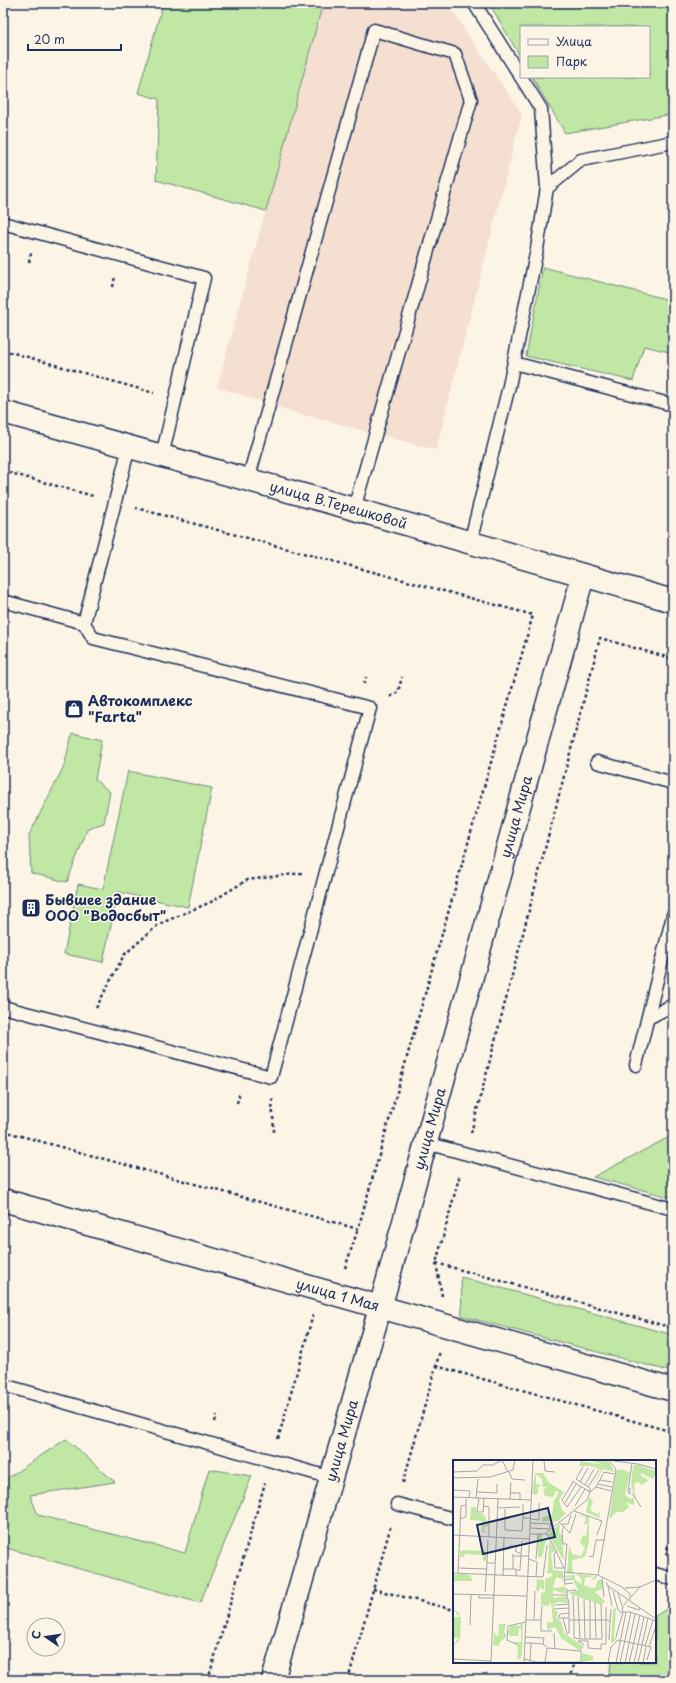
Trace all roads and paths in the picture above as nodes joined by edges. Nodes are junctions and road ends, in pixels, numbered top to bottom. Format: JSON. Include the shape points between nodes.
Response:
{"nodes":[{"id":1,"x":474,"y":3,"type":"edge"},
{"id":2,"x":520,"y":75,"type":"edge"},
{"id":3,"x":522,"y":78,"type":"edge"},
{"id":4,"x":673,"y":142,"type":"edge"},
{"id":5,"x":547,"y":188,"type":"junction"},
{"id":6,"x":3,"y":223,"type":"edge"},
{"id":7,"x":3,"y":350,"type":"edge"},
{"id":8,"x":514,"y":363,"type":"junction"},
{"id":9,"x":155,"y":393,"type":"dead end"},
{"id":10,"x":673,"y":405,"type":"edge"},
{"id":11,"x":3,"y":412,"type":"edge"},
{"id":12,"x":129,"y":447,"type":"junction"},
{"id":13,"x":162,"y":456,"type":"junction"},
{"id":14,"x":248,"y":480,"type":"junction"},
{"id":15,"x":354,"y":509,"type":"junction"},
{"id":16,"x":470,"y":543,"type":"junction"},
{"id":17,"x":583,"y":576,"type":"junction"},
{"id":18,"x":3,"y":601,"type":"edge"},
{"id":19,"x":673,"y":601,"type":"edge"},
{"id":20,"x":84,"y":623,"type":"junction"},
{"id":21,"x":673,"y":659,"type":"edge"},
{"id":22,"x":597,"y":762,"type":"dead end"},
{"id":23,"x":673,"y":783,"type":"edge"},
{"id":24,"x":327,"y":870,"type":"junction"},
{"id":25,"x":673,"y":915,"type":"edge"},
{"id":26,"x":673,"y":1005,"type":"edge"},
{"id":27,"x":3,"y":1007,"type":"edge"},
{"id":28,"x":648,"y":1018,"type":"junction"},
{"id":29,"x":84,"y":1029,"type":"junction"},
{"id":30,"x":636,"y":1065,"type":"dead end"},
{"id":31,"x":271,"y":1077,"type":"junction"},
{"id":32,"x":274,"y":1132,"type":"dead end"},
{"id":33,"x":426,"y":1143,"type":"junction"},
{"id":34,"x":465,"y":1154,"type":"junction"},
{"id":35,"x":3,"y":1200,"type":"edge"},
{"id":36,"x":673,"y":1209,"type":"edge"},
{"id":37,"x":436,"y":1263,"type":"junction"},
{"id":38,"x":380,"y":1308,"type":"junction"},
{"id":39,"x":447,"y":1326,"type":"junction"},
{"id":40,"x":673,"y":1328,"type":"edge"},
{"id":41,"x":436,"y":1366,"type":"junction"},
{"id":42,"x":3,"y":1385,"type":"edge"},
{"id":43,"x":673,"y":1390,"type":"edge"},
{"id":44,"x":673,"y":1432,"type":"edge"},
{"id":45,"x":332,"y":1478,"type":"junction"},
{"id":46,"x":397,"y":1504,"type":"junction"},
{"id":47,"x":453,"y":1519,"type":"edge"},
{"id":48,"x":656,"y":1574,"type":"edge"},
{"id":49,"x":673,"y":1578,"type":"edge"},
{"id":50,"x":373,"y":1589,"type":"junction"},
{"id":51,"x":453,"y":1610,"type":"edge"},
{"id":52,"x":574,"y":1663,"type":"edge"},
{"id":53,"x":273,"y":1680,"type":"edge"},
{"id":54,"x":348,"y":1680,"type":"edge"},
{"id":55,"x":569,"y":1680,"type":"edge"}],
"edges":[{"from":1,"to":2,"type":"lane"},
{"from":3,"to":5,"type":"lane","via":[[541,109]]},
{"from":4,"to":5,"type":"lane","via":[[581,160]]},
{"from":5,"to":8,"type":"lane"},
{"from":6,"to":13,"type":"lane","via":[[204,278]]},
{"from":7,"to":9,"type":"path"},
{"from":8,"to":10,"type":"lane"},
{"from":8,"to":16,"type":"lane"},
{"from":11,"to":12,"type":"street","name":"улица В.Терешковой"},
{"from":12,"to":13,"type":"street","name":"улица В.Терешковой"},
{"from":12,"to":20,"type":"lane"},
{"from":13,"to":14,"type":"street","name":"улица В.Терешковой"},
{"from":14,"to":15,"type":"street","name":"улица В.Терешковой"},
{"from":14,"to":15,"type":"lane","via":[[374,30],[455,54],[471,100]]},
{"from":15,"to":16,"type":"street","name":"улица В.Терешковой"},
{"from":16,"to":17,"type":"street","name":"улица В.Терешковой"},
{"from":17,"to":19,"type":"street","name":"улица В.Терешковой"},
{"from":17,"to":33,"type":"street","name":"улица Мира"},
{"from":18,"to":20,"type":"lane"},
{"from":20,"to":24,"type":"lane","via":[[93,638],[370,708]]},
{"from":21,"to":34,"type":"path","via":[[600,638]]},
{"from":22,"to":23,"type":"lane"},
{"from":24,"to":29,"type":"path","via":[[247,880],[211,902],[159,924],[124,955]]},
{"from":24,"to":31,"type":"lane"},
{"from":25,"to":28,"type":"lane"},
{"from":26,"to":28,"type":"lane"},
{"from":27,"to":29,"type":"lane"},
{"from":28,"to":30,"type":"lane"},
{"from":29,"to":31,"type":"lane"},
{"from":31,"to":32,"type":"path"},
{"from":33,"to":34,"type":"lane"},
{"from":33,"to":38,"type":"street","name":"улица Мира"},
{"from":34,"to":36,"type":"lane"},
{"from":34,"to":37,"type":"path"},
{"from":35,"to":38,"type":"street","name":"улица 1 Мая"},
{"from":37,"to":39,"type":"path"},
{"from":37,"to":40,"type":"path"},
{"from":38,"to":39,"type":"street","name":"улица 1 Мая"},
{"from":38,"to":45,"type":"street","name":"улица Мира"},
{"from":39,"to":41,"type":"path"},
{"from":39,"to":43,"type":"street","name":"улица 1 Мая"},
{"from":41,"to":44,"type":"path"},
{"from":41,"to":46,"type":"path"},
{"from":42,"to":45,"type":"lane"},
{"from":45,"to":53,"type":"street","name":"улица Мира"},
{"from":46,"to":47,"type":"lane"},
{"from":46,"to":50,"type":"path"},
{"from":48,"to":49,"type":"lane"},
{"from":50,"to":51,"type":"path"},
{"from":50,"to":54,"type":"path"},
{"from":52,"to":55,"type":"path"}]}
